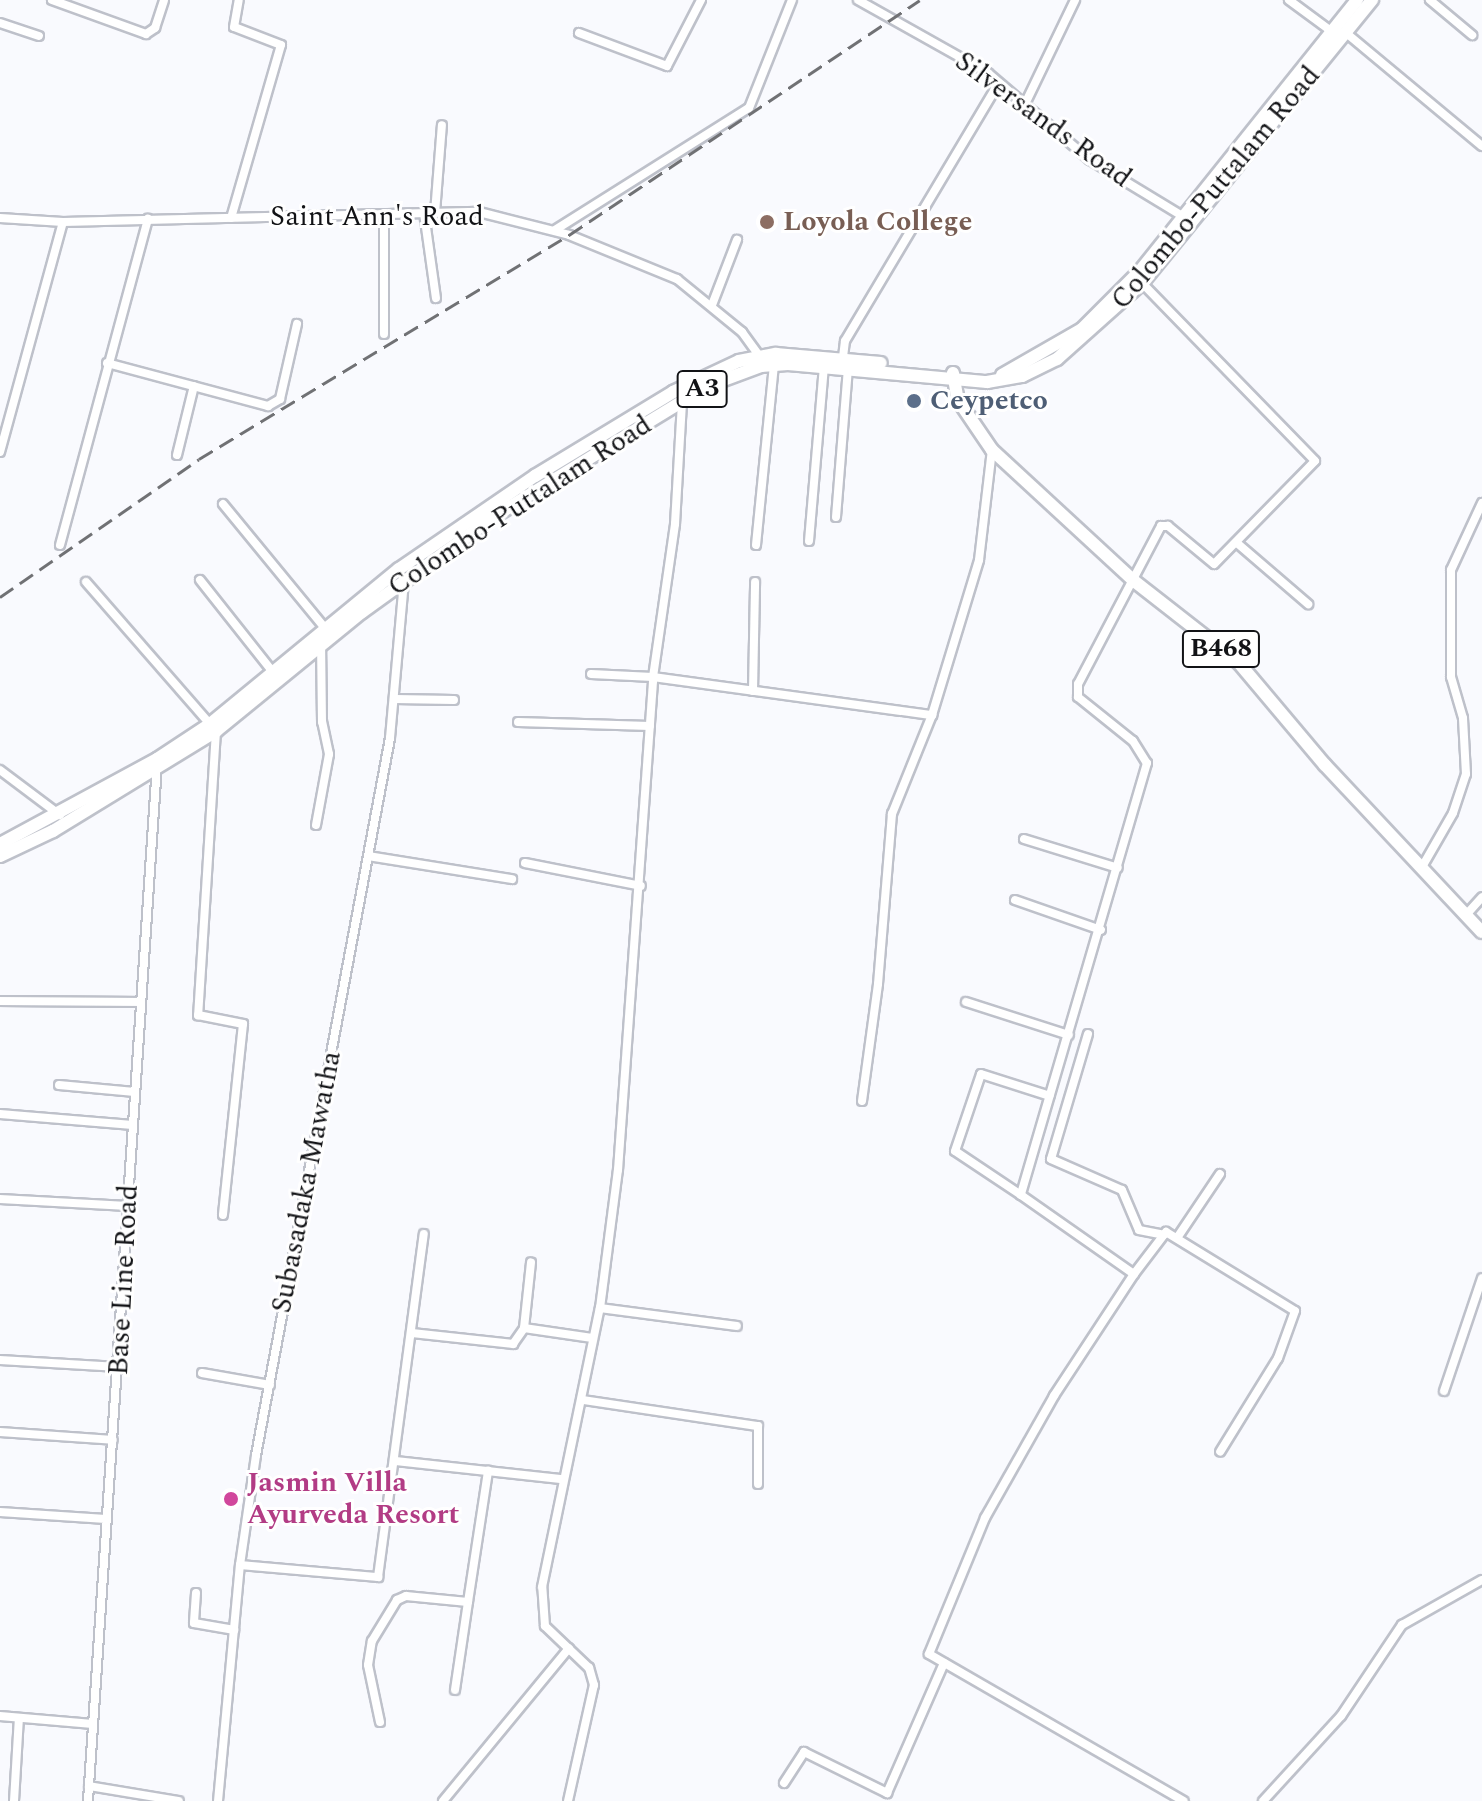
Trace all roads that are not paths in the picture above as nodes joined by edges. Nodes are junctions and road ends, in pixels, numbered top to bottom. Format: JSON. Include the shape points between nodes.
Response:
{"nodes":[{"id":1,"x":52,"y":0,"type":"edge"},
{"id":2,"x":164,"y":0,"type":"edge"},
{"id":3,"x":239,"y":0,"type":"edge"},
{"id":4,"x":701,"y":0,"type":"edge"},
{"id":5,"x":792,"y":0,"type":"edge"},
{"id":6,"x":858,"y":0,"type":"edge"},
{"id":7,"x":1075,"y":0,"type":"edge"},
{"id":8,"x":1289,"y":0,"type":"edge"},
{"id":9,"x":1357,"y":0,"type":"edge"},
{"id":10,"x":1372,"y":0,"type":"edge"},
{"id":11,"x":1430,"y":0,"type":"edge"},
{"id":12,"x":0,"y":23,"type":"edge"},
{"id":13,"x":1331,"y":31,"type":"junction"},
{"id":14,"x":1345,"y":32,"type":"junction"},
{"id":15,"x":579,"y":33,"type":"dead end"},
{"id":16,"x":1472,"y":35,"type":"dead end"},
{"id":17,"x":39,"y":36,"type":"dead end"},
{"id":18,"x":998,"y":84,"type":"junction"},
{"id":19,"x":1024,"y":106,"type":"junction"},
{"id":20,"x":442,"y":125,"type":"dead end"},
{"id":21,"x":1482,"y":146,"type":"edge"},
{"id":22,"x":424,"y":213,"type":"junction"},
{"id":23,"x":435,"y":213,"type":"junction"},
{"id":24,"x":384,"y":214,"type":"junction"},
{"id":25,"x":1184,"y":217,"type":"junction"},
{"id":26,"x":0,"y":218,"type":"edge"},
{"id":27,"x":231,"y":218,"type":"junction"},
{"id":28,"x":148,"y":219,"type":"junction"},
{"id":29,"x":63,"y":222,"type":"junction"},
{"id":30,"x":555,"y":230,"type":"junction"},
{"id":31,"x":737,"y":240,"type":"dead end"},
{"id":32,"x":1142,"y":283,"type":"junction"},
{"id":33,"x":436,"y":298,"type":"dead end"},
{"id":34,"x":712,"y":305,"type":"junction"},
{"id":35,"x":297,"y":324,"type":"dead end"},
{"id":36,"x":384,"y":334,"type":"dead end"},
{"id":37,"x":766,"y":362,"type":"junction"},
{"id":38,"x":107,"y":363,"type":"junction"},
{"id":39,"x":846,"y":363,"type":"junction"},
{"id":40,"x":824,"y":365,"type":"junction"},
{"id":41,"x":953,"y":376,"type":"junction"},
{"id":42,"x":194,"y":386,"type":"junction"},
{"id":43,"x":682,"y":401,"type":"junction"},
{"id":44,"x":1,"y":448,"type":"edge"},
{"id":45,"x":992,"y":450,"type":"junction"},
{"id":46,"x":177,"y":455,"type":"dead end"},
{"id":47,"x":1482,"y":503,"type":"edge"},
{"id":48,"x":223,"y":504,"type":"dead end"},
{"id":49,"x":1480,"y":515,"type":"edge"},
{"id":50,"x":836,"y":517,"type":"dead end"},
{"id":51,"x":809,"y":541,"type":"dead end"},
{"id":52,"x":1237,"y":543,"type":"junction"},
{"id":53,"x":60,"y":545,"type":"dead end"},
{"id":54,"x":756,"y":545,"type":"dead end"},
{"id":55,"x":401,"y":575,"type":"junction"},
{"id":56,"x":200,"y":580,"type":"dead end"},
{"id":57,"x":1134,"y":581,"type":"junction"},
{"id":58,"x":86,"y":582,"type":"dead end"},
{"id":59,"x":755,"y":582,"type":"dead end"},
{"id":60,"x":1308,"y":604,"type":"dead end"},
{"id":61,"x":321,"y":629,"type":"junction"},
{"id":62,"x":322,"y":645,"type":"junction"},
{"id":63,"x":272,"y":671,"type":"junction"},
{"id":64,"x":591,"y":674,"type":"dead end"},
{"id":65,"x":653,"y":677,"type":"junction"},
{"id":66,"x":753,"y":691,"type":"junction"},
{"id":67,"x":395,"y":699,"type":"junction"},
{"id":68,"x":454,"y":700,"type":"dead end"},
{"id":69,"x":932,"y":715,"type":"junction"},
{"id":70,"x":518,"y":722,"type":"dead end"},
{"id":71,"x":650,"y":726,"type":"junction"},
{"id":72,"x":213,"y":728,"type":"junction"},
{"id":73,"x":157,"y":765,"type":"junction"},
{"id":74,"x":0,"y":770,"type":"edge"},
{"id":75,"x":60,"y":816,"type":"junction"},
{"id":76,"x":316,"y":825,"type":"dead end"},
{"id":77,"x":1024,"y":839,"type":"dead end"},
{"id":78,"x":0,"y":844,"type":"edge"},
{"id":79,"x":0,"y":856,"type":"edge"},
{"id":80,"x":368,"y":856,"type":"junction"},
{"id":81,"x":525,"y":863,"type":"dead end"},
{"id":82,"x":1422,"y":867,"type":"junction"},
{"id":83,"x":1118,"y":868,"type":"junction"},
{"id":84,"x":512,"y":879,"type":"dead end"},
{"id":85,"x":641,"y":886,"type":"junction"},
{"id":86,"x":1482,"y":897,"type":"edge"},
{"id":87,"x":1015,"y":900,"type":"dead end"},
{"id":88,"x":1466,"y":915,"type":"junction"},
{"id":89,"x":1101,"y":930,"type":"junction"},
{"id":90,"x":1482,"y":932,"type":"edge"},
{"id":91,"x":0,"y":1001,"type":"edge"},
{"id":92,"x":141,"y":1002,"type":"junction"},
{"id":93,"x":966,"y":1002,"type":"dead end"},
{"id":94,"x":1088,"y":1034,"type":"dead end"},
{"id":95,"x":1069,"y":1035,"type":"junction"},
{"id":96,"x":59,"y":1085,"type":"dead end"},
{"id":97,"x":135,"y":1092,"type":"junction"},
{"id":98,"x":1050,"y":1096,"type":"junction"},
{"id":99,"x":862,"y":1101,"type":"dead end"},
{"id":100,"x":0,"y":1114,"type":"edge"},
{"id":101,"x":133,"y":1125,"type":"junction"},
{"id":102,"x":1220,"y":1174,"type":"dead end"},
{"id":103,"x":1021,"y":1195,"type":"junction"},
{"id":104,"x":0,"y":1199,"type":"edge"},
{"id":105,"x":128,"y":1206,"type":"junction"},
{"id":106,"x":223,"y":1215,"type":"dead end"},
{"id":107,"x":424,"y":1234,"type":"dead end"},
{"id":108,"x":1164,"y":1235,"type":"junction"},
{"id":109,"x":1177,"y":1238,"type":"junction"},
{"id":110,"x":531,"y":1262,"type":"dead end"},
{"id":111,"x":1134,"y":1274,"type":"junction"},
{"id":112,"x":1482,"y":1278,"type":"edge"},
{"id":113,"x":600,"y":1308,"type":"junction"},
{"id":114,"x":737,"y":1326,"type":"dead end"},
{"id":115,"x":524,"y":1328,"type":"junction"},
{"id":116,"x":412,"y":1333,"type":"junction"},
{"id":117,"x":592,"y":1338,"type":"junction"},
{"id":118,"x":0,"y":1360,"type":"edge"},
{"id":119,"x":119,"y":1367,"type":"junction"},
{"id":120,"x":202,"y":1373,"type":"dead end"},
{"id":121,"x":270,"y":1385,"type":"junction"},
{"id":122,"x":1444,"y":1391,"type":"dead end"},
{"id":123,"x":583,"y":1400,"type":"junction"},
{"id":124,"x":0,"y":1432,"type":"edge"},
{"id":125,"x":113,"y":1440,"type":"junction"},
{"id":126,"x":1220,"y":1452,"type":"dead end"},
{"id":127,"x":395,"y":1461,"type":"junction"},
{"id":128,"x":488,"y":1471,"type":"junction"},
{"id":129,"x":561,"y":1479,"type":"junction"},
{"id":130,"x":758,"y":1484,"type":"dead end"},
{"id":131,"x":0,"y":1512,"type":"edge"},
{"id":132,"x":106,"y":1519,"type":"junction"},
{"id":133,"x":240,"y":1565,"type":"junction"},
{"id":134,"x":1482,"y":1580,"type":"edge"},
{"id":135,"x":196,"y":1593,"type":"dead end"},
{"id":136,"x":468,"y":1602,"type":"junction"},
{"id":137,"x":234,"y":1630,"type":"junction"},
{"id":138,"x":569,"y":1648,"type":"junction"},
{"id":139,"x":944,"y":1663,"type":"junction"},
{"id":140,"x":455,"y":1690,"type":"dead end"},
{"id":141,"x":0,"y":1716,"type":"edge"},
{"id":142,"x":19,"y":1718,"type":"junction"},
{"id":143,"x":380,"y":1722,"type":"dead end"},
{"id":144,"x":93,"y":1724,"type":"junction"},
{"id":145,"x":784,"y":1783,"type":"dead end"},
{"id":146,"x":89,"y":1786,"type":"junction"},
{"id":147,"x":219,"y":1800,"type":"edge"},
{"id":148,"x":14,"y":1801,"type":"edge"},
{"id":149,"x":88,"y":1801,"type":"edge"},
{"id":150,"x":179,"y":1801,"type":"edge"},
{"id":151,"x":443,"y":1801,"type":"edge"},
{"id":152,"x":568,"y":1801,"type":"edge"},
{"id":153,"x":1184,"y":1801,"type":"edge"},
{"id":154,"x":1263,"y":1801,"type":"edge"}],
"edges":[{"from":1,"to":2,"type":"street","via":[[146,34],[155,28]]},
{"from":3,"to":27,"type":"street","via":[[234,27],[281,45]]},
{"from":4,"to":15,"type":"street","via":[[667,66]]},
{"from":5,"to":30,"type":"street","via":[[749,108]]},
{"from":6,"to":18,"type":"street","name":"Silversands Road"},
{"from":7,"to":19,"type":"street"},
{"from":8,"to":13,"type":"street"},
{"from":9,"to":13,"type":"main road","name":"Colombo-Puttalam Road","number":"A3"},
{"from":10,"to":14,"type":"main road","name":"Colombo-Puttalam Road","number":"A3"},
{"from":11,"to":16,"type":"street"},
{"from":12,"to":17,"type":"street"},
{"from":13,"to":25,"type":"main road","name":"Colombo-Puttalam Road","number":"A3"},
{"from":14,"to":21,"type":"street"},
{"from":14,"to":32,"type":"main road","name":"Colombo-Puttalam Road","number":"A3"},
{"from":18,"to":19,"type":"street","name":"Silversands Road"},
{"from":18,"to":39,"type":"street","via":[[845,341]]},
{"from":19,"to":25,"type":"street","name":"Silversands Road","via":[[1090,160]]},
{"from":20,"to":23,"type":"street"},
{"from":22,"to":23,"type":"street","name":"Saint Ann's Road"},
{"from":22,"to":24,"type":"street","name":"Saint Ann's Road"},
{"from":22,"to":33,"type":"street"},
{"from":23,"to":30,"type":"street","name":"Saint Ann's Road","via":[[479,212]]},
{"from":24,"to":27,"type":"street","name":"Saint Ann's Road"},
{"from":24,"to":36,"type":"street"},
{"from":25,"to":41,"type":"main road","name":"Colombo-Puttalam Road","number":"A3","via":[[1140,271],[1059,345],[1005,374]]},
{"from":26,"to":29,"type":"street","name":"Saint Ann's Road"},
{"from":27,"to":28,"type":"street","name":"Saint Ann's Road"},
{"from":28,"to":29,"type":"street","name":"Saint Ann's Road"},
{"from":28,"to":38,"type":"street"},
{"from":29,"to":44,"type":"street"},
{"from":30,"to":34,"type":"street","name":"Saint Ann's Road","via":[[629,256],[677,279]]},
{"from":31,"to":34,"type":"street"},
{"from":32,"to":41,"type":"main road","name":"Colombo-Puttalam Road","number":"A3","via":[[1078,343],[1036,370],[1011,380]]},
{"from":32,"to":52,"type":"street","via":[[1315,461]]},
{"from":34,"to":37,"type":"street","name":"Saint Ann's Road"},
{"from":35,"to":42,"type":"street","via":[[276,403],[264,406]]},
{"from":37,"to":39,"type":"main road","name":"Colombo-Puttalam Road","number":"A3"},
{"from":37,"to":40,"type":"main road","name":"Colombo-Puttalam Road","number":"A3"},
{"from":37,"to":43,"type":"main road","name":"Colombo-Puttalam Road","number":"A3"},
{"from":37,"to":54,"type":"street"},
{"from":37,"to":55,"type":"main road","name":"Colombo-Puttalam Road","number":"A3","via":[[709,373],[673,392],[535,476]]},
{"from":38,"to":42,"type":"street"},
{"from":38,"to":53,"type":"street"},
{"from":39,"to":40,"type":"main road","name":"Colombo-Puttalam Road","number":"A3"},
{"from":39,"to":41,"type":"main road","name":"Colombo-Puttalam Road","number":"A3"},
{"from":39,"to":50,"type":"street"},
{"from":40,"to":51,"type":"street"},
{"from":41,"to":45,"type":"main road","number":"B468","via":[[965,415]]},
{"from":42,"to":46,"type":"street"},
{"from":43,"to":55,"type":"main road","name":"Colombo-Puttalam Road","number":"A3"},
{"from":43,"to":65,"type":"street","via":[[675,524]]},
{"from":45,"to":57,"type":"main road","number":"B468"},
{"from":45,"to":69,"type":"street","via":[[979,560]]},
{"from":47,"to":49,"type":"street"},
{"from":48,"to":61,"type":"street"},
{"from":49,"to":82,"type":"street","via":[[1451,570],[1451,677],[1463,718],[1466,774],[1453,813]]},
{"from":52,"to":57,"type":"street","via":[[1214,564],[1168,526],[1161,526]]},
{"from":52,"to":60,"type":"street"},
{"from":55,"to":61,"type":"main road","name":"Colombo-Puttalam Road","number":"A3"},
{"from":55,"to":62,"type":"main road","name":"Colombo-Puttalam Road","number":"A3"},
{"from":55,"to":67,"type":"street","name":"Subasadaka Mawatha"},
{"from":56,"to":63,"type":"street"},
{"from":57,"to":82,"type":"main road","number":"B468","via":[[1239,663]]},
{"from":57,"to":83,"type":"street","via":[[1078,684],[1078,697],[1133,741],[1147,763]]},
{"from":58,"to":72,"type":"street"},
{"from":59,"to":66,"type":"street"},
{"from":61,"to":62,"type":"street"},
{"from":61,"to":63,"type":"main road","name":"Colombo-Puttalam Road","number":"A3"},
{"from":62,"to":72,"type":"main road","name":"Colombo-Puttalam Road","number":"A3"},
{"from":62,"to":76,"type":"street","via":[[322,722],[329,754]]},
{"from":63,"to":72,"type":"main road","name":"Colombo-Puttalam Road","number":"A3"},
{"from":64,"to":65,"type":"street"},
{"from":65,"to":66,"type":"street"},
{"from":65,"to":71,"type":"street"},
{"from":66,"to":69,"type":"street"},
{"from":67,"to":68,"type":"street"},
{"from":67,"to":80,"type":"street","name":"Subasadaka Mawatha"},
{"from":69,"to":99,"type":"street","via":[[892,814]]},
{"from":70,"to":71,"type":"street"},
{"from":71,"to":85,"type":"street"},
{"from":72,"to":73,"type":"main road","name":"Colombo-Puttalam Road","number":"A3"},
{"from":72,"to":106,"type":"street","via":[[198,1015],[243,1024]]},
{"from":73,"to":75,"type":"main road","name":"Colombo-Puttalam Road","number":"A3"},
{"from":73,"to":79,"type":"main road","name":"Colombo-Puttalam Road","number":"A3"},
{"from":73,"to":92,"type":"street","name":"Base Line Road"},
{"from":74,"to":75,"type":"street"},
{"from":75,"to":78,"type":"main road","name":"Colombo-Puttalam Road","number":"A3"},
{"from":77,"to":83,"type":"street"},
{"from":80,"to":84,"type":"street"},
{"from":80,"to":121,"type":"street","name":"Subasadaka Mawatha"},
{"from":81,"to":85,"type":"street"},
{"from":82,"to":88,"type":"main road","number":"B468"},
{"from":83,"to":89,"type":"street"},
{"from":85,"to":113,"type":"street","via":[[618,1170]]},
{"from":86,"to":88,"type":"street"},
{"from":87,"to":89,"type":"street"},
{"from":88,"to":90,"type":"main road","number":"B468"},
{"from":89,"to":95,"type":"street"},
{"from":91,"to":92,"type":"street"},
{"from":92,"to":97,"type":"street","name":"Base Line Road"},
{"from":93,"to":95,"type":"street"},
{"from":94,"to":108,"type":"street","via":[[1051,1159],[1122,1190],[1139,1230]]},
{"from":95,"to":98,"type":"street"},
{"from":96,"to":97,"type":"street"},
{"from":97,"to":101,"type":"street","name":"Base Line Road"},
{"from":98,"to":103,"type":"street"},
{"from":98,"to":103,"type":"street","via":[[981,1074],[955,1151]]},
{"from":100,"to":101,"type":"street"},
{"from":101,"to":105,"type":"street","name":"Base Line Road"},
{"from":102,"to":109,"type":"street"},
{"from":103,"to":111,"type":"street"},
{"from":104,"to":105,"type":"street"},
{"from":105,"to":119,"type":"street","name":"Base Line Road"},
{"from":107,"to":116,"type":"street"},
{"from":108,"to":109,"type":"street"},
{"from":108,"to":111,"type":"street"},
{"from":109,"to":126,"type":"street","via":[[1295,1311],[1278,1358]]},
{"from":110,"to":115,"type":"street"},
{"from":111,"to":139,"type":"street","via":[[1054,1396],[985,1518],[929,1654]]},
{"from":112,"to":122,"type":"street"},
{"from":113,"to":114,"type":"street"},
{"from":113,"to":117,"type":"street"},
{"from":115,"to":116,"type":"street","via":[[513,1344]]},
{"from":115,"to":117,"type":"street"},
{"from":116,"to":127,"type":"street"},
{"from":117,"to":123,"type":"street"},
{"from":118,"to":119,"type":"street"},
{"from":119,"to":125,"type":"street","name":"Base Line Road"},
{"from":120,"to":121,"type":"street"},
{"from":121,"to":133,"type":"street","name":"Subasadaka Mawatha"},
{"from":123,"to":129,"type":"street"},
{"from":123,"to":130,"type":"street","via":[[758,1426]]},
{"from":124,"to":125,"type":"street"},
{"from":125,"to":132,"type":"street","name":"Base Line Road"},
{"from":127,"to":128,"type":"street"},
{"from":127,"to":133,"type":"street","via":[[378,1577]]},
{"from":128,"to":129,"type":"street"},
{"from":128,"to":136,"type":"street"},
{"from":129,"to":138,"type":"street","via":[[540,1612],[545,1626]]},
{"from":131,"to":132,"type":"street"},
{"from":132,"to":144,"type":"street","name":"Base Line Road"},
{"from":133,"to":137,"type":"street","name":"Subasadaka Mawatha"},
{"from":134,"to":154,"type":"street","via":[[1402,1625],[1341,1716]]},
{"from":135,"to":137,"type":"street","via":[[194,1623]]},
{"from":136,"to":140,"type":"street"},
{"from":136,"to":143,"type":"street","via":[[416,1594],[397,1600],[367,1654]]},
{"from":137,"to":147,"type":"street","name":"Subasadaka Mawatha"},
{"from":138,"to":151,"type":"street"},
{"from":138,"to":152,"type":"street","via":[[589,1668],[594,1685]]},
{"from":139,"to":145,"type":"street","via":[[887,1793],[804,1752]]},
{"from":139,"to":153,"type":"street"},
{"from":141,"to":142,"type":"street"},
{"from":142,"to":144,"type":"street"},
{"from":142,"to":148,"type":"street"},
{"from":144,"to":146,"type":"street","name":"Base Line Road"},
{"from":146,"to":149,"type":"street","name":"Base Line Road"},
{"from":146,"to":150,"type":"street"}]}
